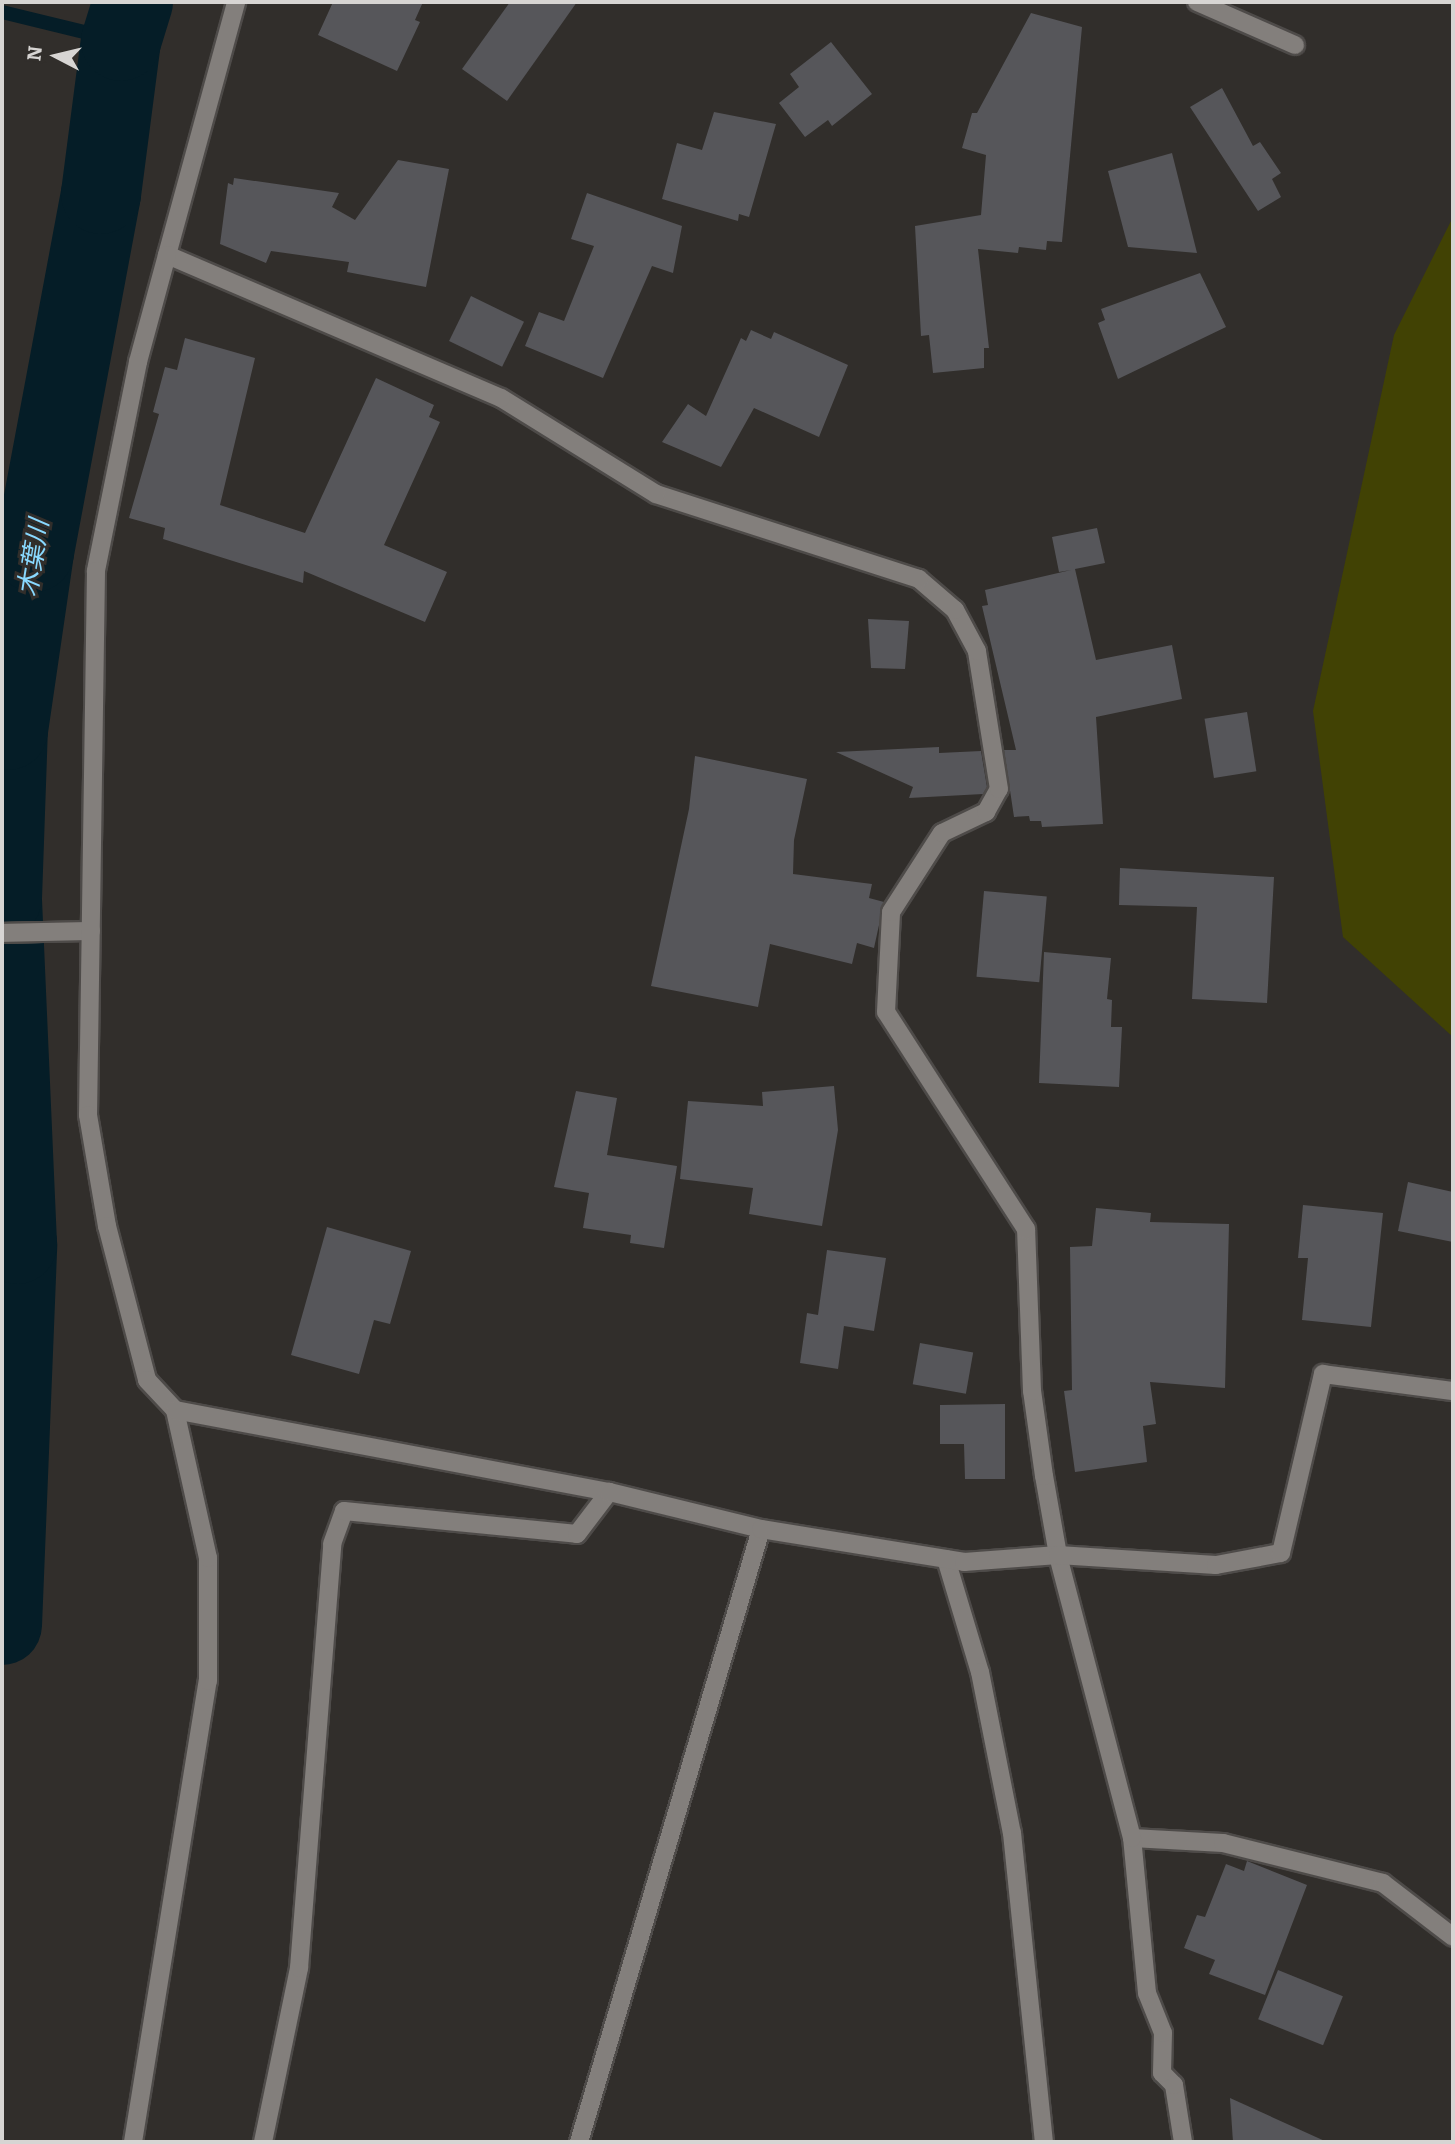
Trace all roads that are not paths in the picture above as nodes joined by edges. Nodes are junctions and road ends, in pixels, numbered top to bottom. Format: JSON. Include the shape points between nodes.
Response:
{"nodes":[{"id":1,"x":236,"y":2,"type":"edge"},
{"id":2,"x":1197,"y":2,"type":"edge"},
{"id":3,"x":1295,"y":46,"type":"dead end"},
{"id":4,"x":167,"y":255,"type":"junction"},
{"id":5,"x":91,"y":931,"type":"junction"},
{"id":6,"x":2,"y":933,"type":"edge"},
{"id":7,"x":1453,"y":1391,"type":"edge"},
{"id":8,"x":174,"y":1409,"type":"junction"},
{"id":9,"x":609,"y":1492,"type":"junction"},
{"id":10,"x":761,"y":1529,"type":"junction"},
{"id":11,"x":1058,"y":1555,"type":"junction"},
{"id":12,"x":946,"y":1559,"type":"junction"},
{"id":13,"x":1132,"y":1839,"type":"junction"},
{"id":14,"x":1453,"y":1937,"type":"edge"},
{"id":15,"x":133,"y":2142,"type":"edge"},
{"id":16,"x":263,"y":2142,"type":"edge"},
{"id":17,"x":579,"y":2142,"type":"edge"},
{"id":18,"x":1044,"y":2142,"type":"edge"},
{"id":19,"x":1183,"y":2142,"type":"edge"}],
"edges":[{"from":1,"to":4,"type":"street"},
{"from":2,"to":3,"type":"street"},
{"from":4,"to":5,"type":"street","via":[[138,362],[96,571]]},
{"from":4,"to":11,"type":"street","via":[[501,398],[656,494],[919,579],[955,610],[977,651],[999,789],[986,812],[942,833],[891,912],[887,1012],[1026,1229],[1032,1391]]},
{"from":5,"to":6,"type":"street"},
{"from":5,"to":8,"type":"street","via":[[88,1115],[104,1212],[147,1380]]},
{"from":7,"to":11,"type":"street","via":[[1323,1374],[1281,1553],[1216,1565]]},
{"from":8,"to":9,"type":"street"},
{"from":8,"to":15,"type":"street","via":[[208,1558],[208,1681]]},
{"from":9,"to":10,"type":"street"},
{"from":9,"to":16,"type":"street","via":[[577,1534],[344,1511],[332,1544],[299,1968]]},
{"from":10,"to":12,"type":"street"},
{"from":10,"to":17,"type":"street"},
{"from":11,"to":12,"type":"street","via":[[964,1562]]},
{"from":11,"to":13,"type":"street"},
{"from":12,"to":18,"type":"street","via":[[980,1672],[1012,1833]]},
{"from":13,"to":14,"type":"street","via":[[1223,1843],[1383,1883]]},
{"from":13,"to":19,"type":"street","via":[[1147,1993],[1163,2033],[1162,2073],[1174,2085]]}]}
